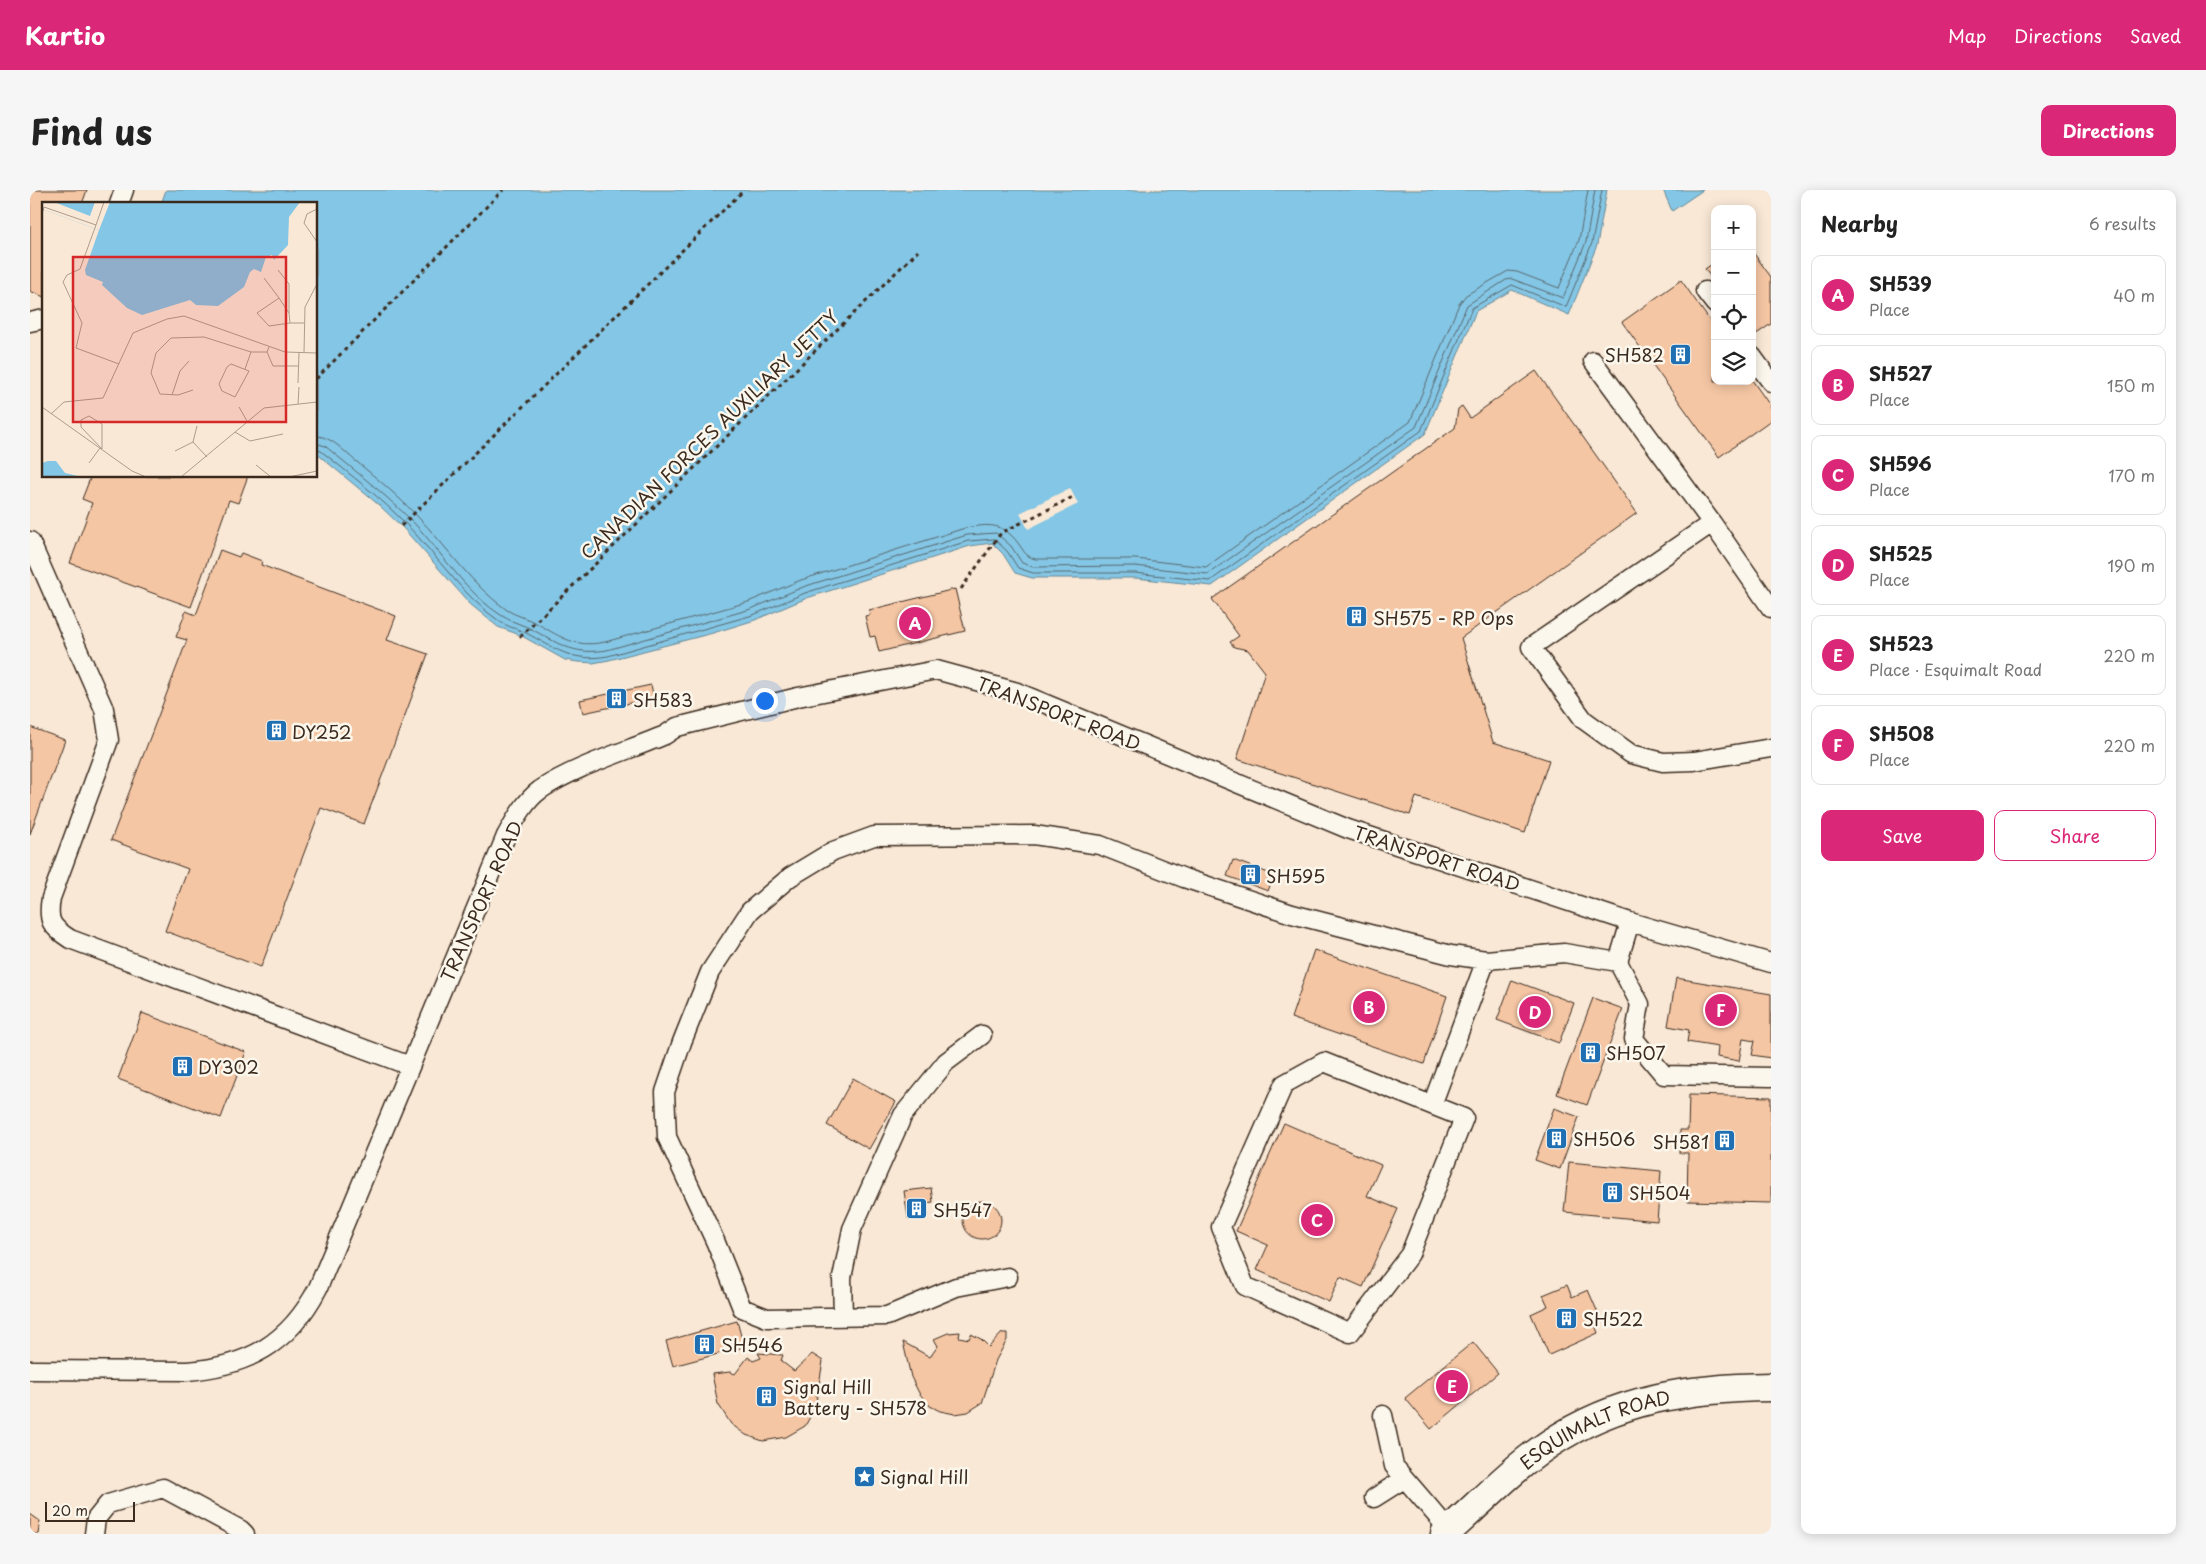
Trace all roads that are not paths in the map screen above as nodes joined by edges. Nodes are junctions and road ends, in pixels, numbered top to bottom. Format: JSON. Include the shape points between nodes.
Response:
{"nodes":[{"id":1,"x":124,"y":190,"type":"edge"},
{"id":2,"x":120,"y":202,"type":"edge"},
{"id":3,"x":1756,"y":361,"type":"edge"},
{"id":4,"x":1593,"y":362,"type":"dead end"},
{"id":5,"x":1771,"y":382,"type":"edge"},
{"id":6,"x":1712,"y":523,"type":"junction"},
{"id":7,"x":30,"y":541,"type":"edge"},
{"id":8,"x":1771,"y":608,"type":"edge"},
{"id":9,"x":1771,"y":748,"type":"edge"},
{"id":10,"x":1630,"y":922,"type":"junction"},
{"id":11,"x":1486,"y":960,"type":"junction"},
{"id":12,"x":1618,"y":962,"type":"junction"},
{"id":13,"x":1771,"y":963,"type":"edge"},
{"id":14,"x":982,"y":1035,"type":"dead end"},
{"id":15,"x":410,"y":1066,"type":"junction"},
{"id":16,"x":1771,"y":1077,"type":"edge"},
{"id":17,"x":1432,"y":1105,"type":"junction"},
{"id":18,"x":1008,"y":1277,"type":"dead end"},
{"id":19,"x":842,"y":1317,"type":"junction"},
{"id":20,"x":30,"y":1370,"type":"edge"},
{"id":21,"x":1771,"y":1387,"type":"edge"},
{"id":22,"x":1383,"y":1415,"type":"dead end"},
{"id":23,"x":1404,"y":1478,"type":"junction"},
{"id":24,"x":1374,"y":1498,"type":"dead end"},
{"id":25,"x":1447,"y":1532,"type":"edge"},
{"id":26,"x":94,"y":1534,"type":"edge"},
{"id":27,"x":245,"y":1534,"type":"edge"}],
"edges":[{"from":1,"to":2,"type":"lane"},
{"from":3,"to":5,"type":"lane"},
{"from":4,"to":6,"type":"lane"},
{"from":6,"to":8,"type":"lane"},
{"from":6,"to":9,"type":"lane","via":[[1532,647],[1584,720],[1631,754],[1663,762],[1694,761]]},
{"from":7,"to":15,"type":"lane","via":[[104,709],[110,740],[51,898],[48,914],[55,930],[70,939]]},
{"from":10,"to":12,"type":"lane"},
{"from":10,"to":13,"type":"lane","name":"TRANSPORT ROAD"},
{"from":10,"to":15,"type":"lane","name":"TRANSPORT ROAD","via":[[1348,829],[1017,692],[936,670],[798,697],[678,727],[567,775],[539,791],[521,810],[506,836]]},
{"from":11,"to":12,"type":"lane","via":[[1564,953]]},
{"from":11,"to":17,"type":"lane"},
{"from":11,"to":19,"type":"lane","via":[[1451,956],[1292,914],[1184,878],[1100,845],[1034,835],[874,836],[833,851],[790,877],[750,910],[710,972],[665,1092],[666,1137],[742,1308],[768,1318]]},
{"from":12,"to":16,"type":"lane","via":[[1640,1004],[1634,1039],[1664,1075]]},
{"from":14,"to":19,"type":"lane","via":[[946,1062],[903,1115],[852,1230],[842,1278]]},
{"from":15,"to":20,"type":"lane","name":"TRANSPORT ROAD","via":[[318,1288],[298,1320],[273,1343],[253,1356],[211,1369]]},
{"from":17,"to":17,"type":"lane","via":[[1324,1062],[1284,1084],[1221,1227],[1246,1286],[1350,1333],[1410,1254],[1464,1118]]},
{"from":18,"to":19,"type":"lane","via":[[956,1287],[887,1316]]},
{"from":21,"to":25,"type":"street","name":"ESQUIMALT ROAD","via":[[1674,1393],[1628,1404],[1586,1422],[1548,1445]]},
{"from":22,"to":23,"type":"lane","via":[[1394,1466]]},
{"from":23,"to":24,"type":"lane"},
{"from":23,"to":25,"type":"lane"},
{"from":26,"to":27,"type":"lane","via":[[96,1519],[108,1504],[163,1488]]}]}
